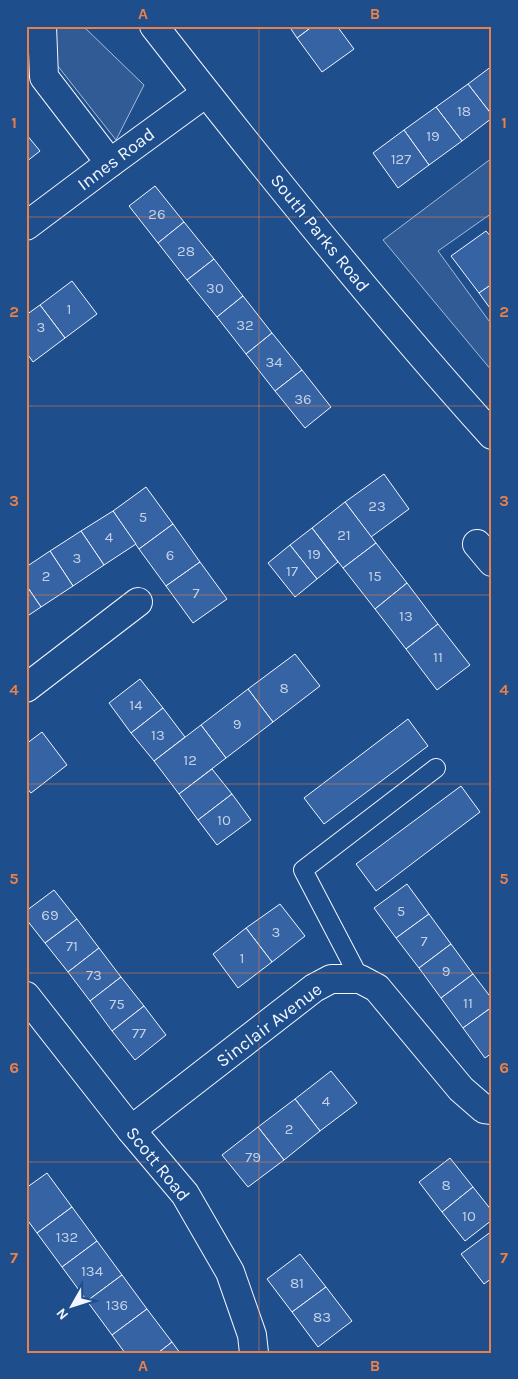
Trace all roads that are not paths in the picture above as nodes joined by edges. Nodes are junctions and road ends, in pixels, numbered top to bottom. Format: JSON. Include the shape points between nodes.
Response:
{"nodes":[{"id":1,"x":42,"y":26,"type":"edge"},
{"id":2,"x":154,"y":26,"type":"edge"},
{"id":3,"x":206,"y":93,"type":"junction"},
{"id":4,"x":110,"y":163,"type":"junction"},
{"id":5,"x":26,"y":226,"type":"edge"},
{"id":6,"x":492,"y":435,"type":"edge"},
{"id":7,"x":138,"y":602,"type":"dead end"},
{"id":8,"x":26,"y":688,"type":"edge"},
{"id":9,"x":436,"y":768,"type":"dead end"},
{"id":10,"x":360,"y":979,"type":"junction"},
{"id":11,"x":26,"y":996,"type":"edge"},
{"id":12,"x":492,"y":1110,"type":"edge"},
{"id":13,"x":130,"y":1130,"type":"junction"},
{"id":14,"x":254,"y":1353,"type":"edge"}],
"edges":[{"from":1,"to":4,"type":"street","via":[[44,77]]},
{"from":2,"to":3,"type":"street","name":"South Parks Road"},
{"from":3,"to":4,"type":"street","name":"Innes Road"},
{"from":3,"to":6,"type":"street","name":"South Parks Road","via":[[406,338]]},
{"from":4,"to":5,"type":"street","name":"Innes Road"},
{"from":7,"to":8,"type":"street"},
{"from":9,"to":10,"type":"lane","via":[[303,870]]},
{"from":10,"to":12,"type":"street","via":[[377,988],[461,1089],[484,1109]]},
{"from":10,"to":13,"type":"street","name":"Sinclair Avenue","via":[[331,980],[314,988]]},
{"from":11,"to":13,"type":"street","name":"Scott Road"},
{"from":13,"to":14,"type":"street","name":"Scott Road","via":[[184,1194],[230,1272],[252,1335]]}]}
